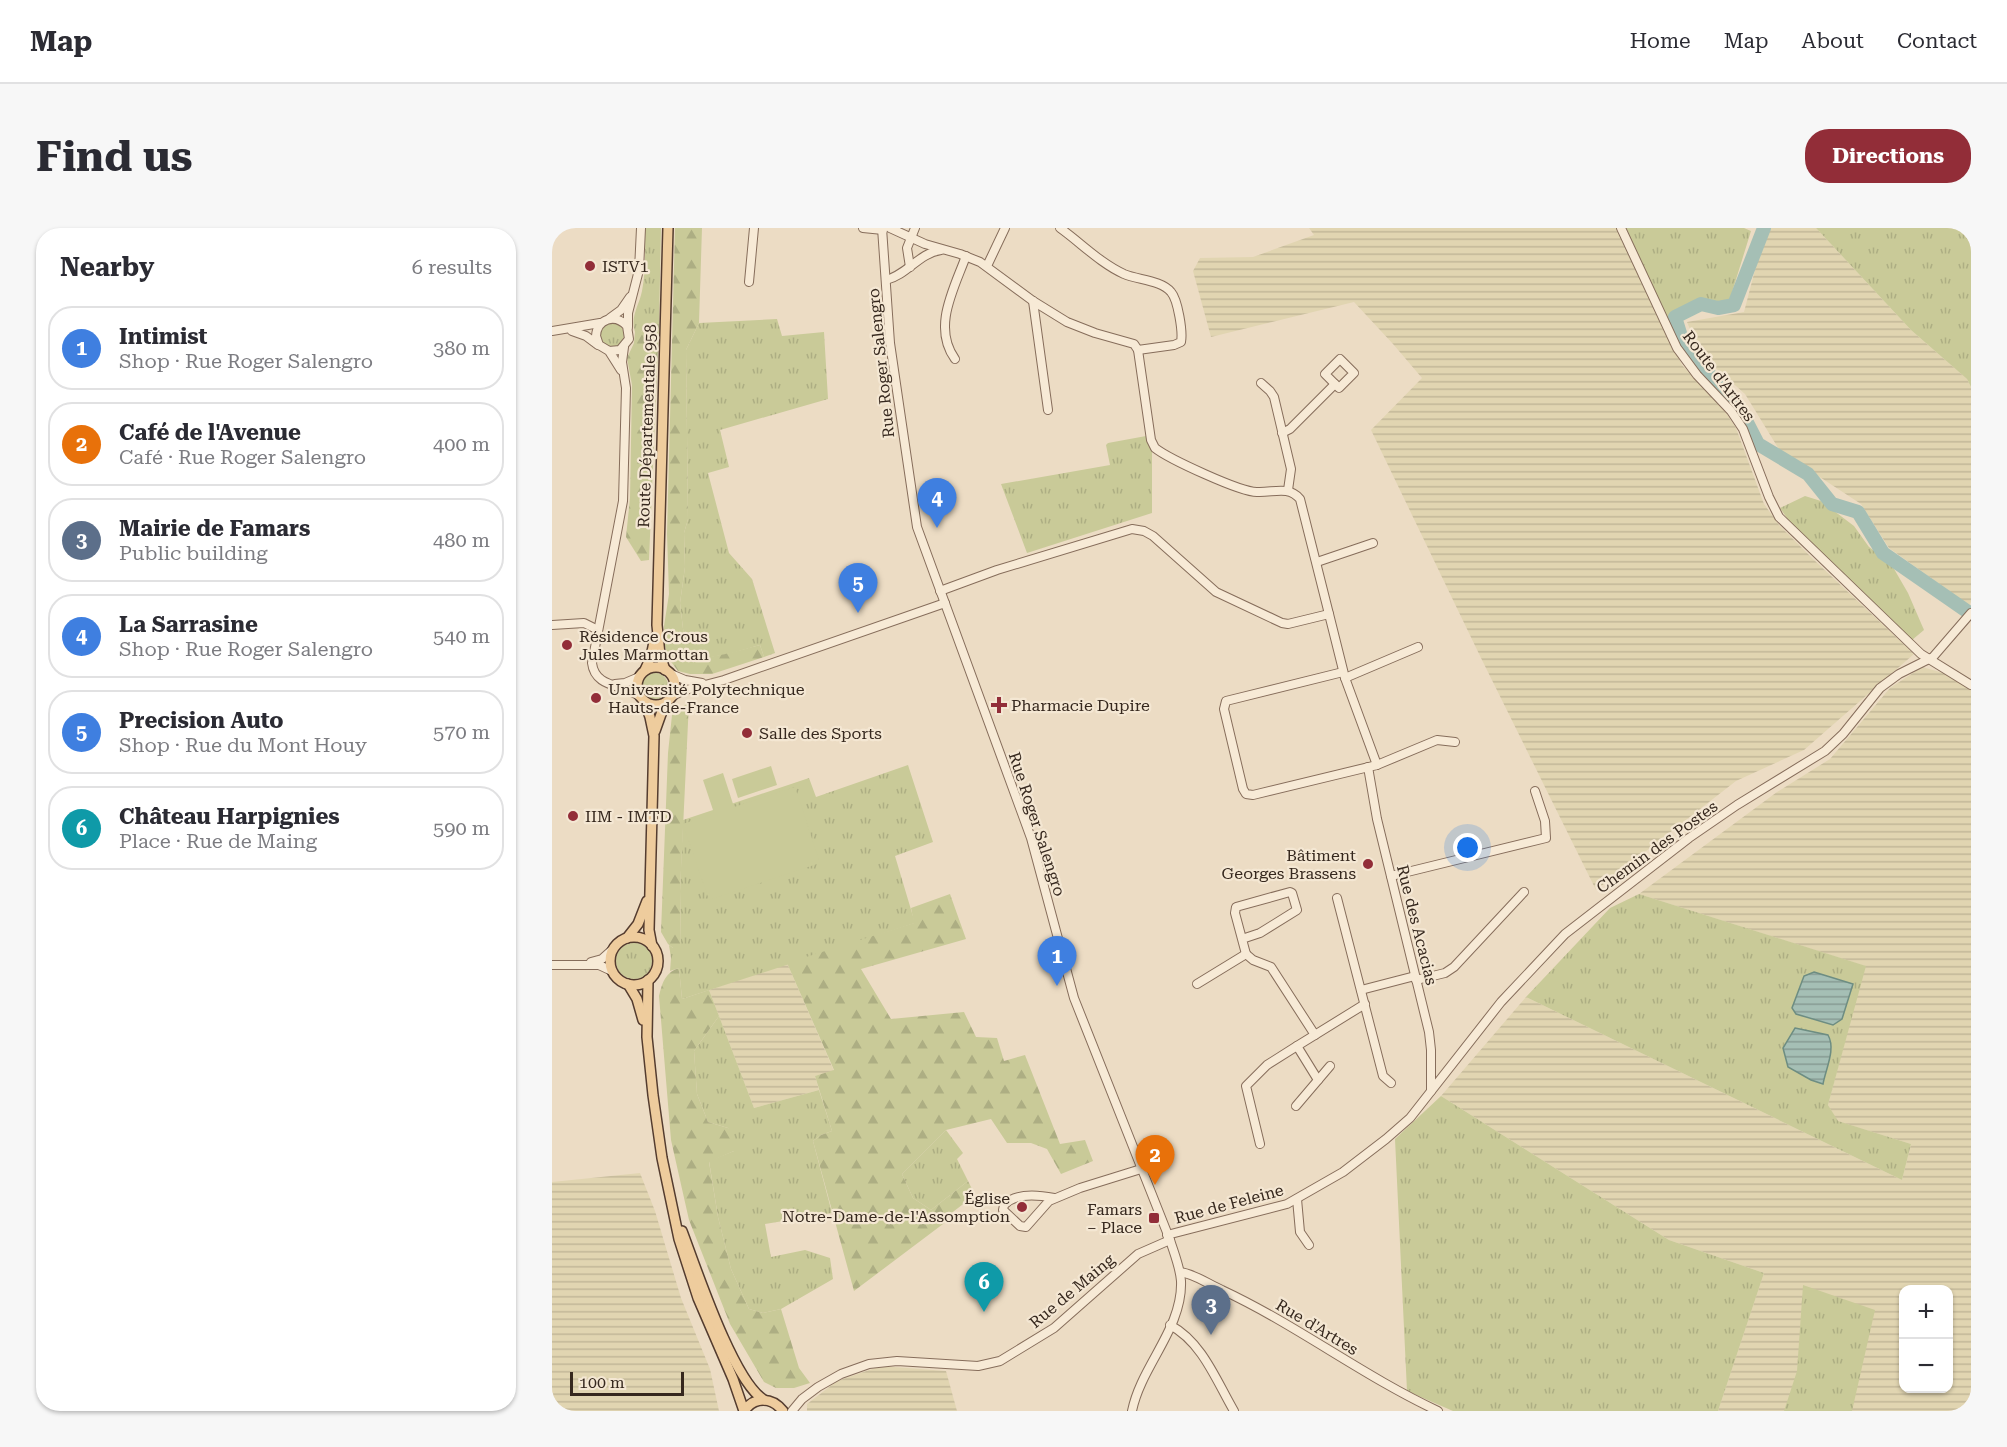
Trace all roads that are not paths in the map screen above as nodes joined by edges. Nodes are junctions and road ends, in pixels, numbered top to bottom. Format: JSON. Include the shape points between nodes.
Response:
{"nodes":[{"id":1,"x":641,"y":228,"type":"edge"},
{"id":2,"x":668,"y":228,"type":"edge"},
{"id":3,"x":754,"y":228,"type":"edge"},
{"id":4,"x":863,"y":228,"type":"edge"},
{"id":5,"x":915,"y":228,"type":"edge"},
{"id":6,"x":1005,"y":228,"type":"edge"},
{"id":7,"x":1060,"y":228,"type":"edge"},
{"id":8,"x":1621,"y":228,"type":"edge"},
{"id":9,"x":885,"y":229,"type":"edge"},
{"id":10,"x":911,"y":237,"type":"junction"},
{"id":11,"x":942,"y":250,"type":"junction"},
{"id":12,"x":966,"y":256,"type":"junction"},
{"id":13,"x":987,"y":266,"type":"junction"},
{"id":14,"x":910,"y":267,"type":"junction"},
{"id":15,"x":886,"y":280,"type":"junction"},
{"id":16,"x":749,"y":282,"type":"dead end"},
{"id":17,"x":634,"y":291,"type":"junction"},
{"id":18,"x":1033,"y":301,"type":"junction"},
{"id":19,"x":606,"y":320,"type":"junction"},
{"id":20,"x":628,"y":328,"type":"junction"},
{"id":21,"x":564,"y":330,"type":"junction"},
{"id":22,"x":552,"y":331,"type":"edge"},
{"id":23,"x":599,"y":345,"type":"junction"},
{"id":24,"x":624,"y":347,"type":"junction"},
{"id":25,"x":1138,"y":350,"type":"junction"},
{"id":26,"x":609,"y":351,"type":"junction"},
{"id":27,"x":955,"y":359,"type":"dead end"},
{"id":28,"x":623,"y":375,"type":"junction"},
{"id":29,"x":1261,"y":383,"type":"dead end"},
{"id":30,"x":1335,"y":384,"type":"dead end"},
{"id":31,"x":1048,"y":410,"type":"dead end"},
{"id":32,"x":1282,"y":433,"type":"junction"},
{"id":33,"x":1287,"y":490,"type":"junction"},
{"id":34,"x":1372,"y":543,"type":"dead end"},
{"id":35,"x":1317,"y":562,"type":"junction"},
{"id":36,"x":940,"y":591,"type":"junction"},
{"id":37,"x":945,"y":603,"type":"junction"},
{"id":38,"x":1971,"y":613,"type":"edge"},
{"id":39,"x":1329,"y":614,"type":"junction"},
{"id":40,"x":552,"y":625,"type":"edge"},
{"id":41,"x":657,"y":625,"type":"junction"},
{"id":42,"x":598,"y":630,"type":"junction"},
{"id":43,"x":1419,"y":647,"type":"dead end"},
{"id":44,"x":1929,"y":660,"type":"junction"},
{"id":45,"x":668,"y":672,"type":"junction"},
{"id":46,"x":642,"y":673,"type":"junction"},
{"id":47,"x":1344,"y":675,"type":"junction"},
{"id":48,"x":609,"y":684,"type":"junction"},
{"id":49,"x":710,"y":684,"type":"junction"},
{"id":50,"x":1971,"y":685,"type":"edge"},
{"id":51,"x":642,"y":699,"type":"junction"},
{"id":52,"x":668,"y":700,"type":"junction"},
{"id":53,"x":654,"y":736,"type":"junction"},
{"id":54,"x":1455,"y":742,"type":"dead end"},
{"id":55,"x":1377,"y":765,"type":"junction"},
{"id":56,"x":1368,"y":767,"type":"junction"},
{"id":57,"x":1535,"y":791,"type":"dead end"},
{"id":58,"x":1391,"y":876,"type":"junction"},
{"id":59,"x":1524,"y":892,"type":"dead end"},
{"id":60,"x":650,"y":893,"type":"junction"},
{"id":61,"x":1337,"y":898,"type":"dead end"},
{"id":62,"x":627,"y":938,"type":"junction"},
{"id":63,"x":1242,"y":939,"type":"junction"},
{"id":64,"x":652,"y":946,"type":"junction"},
{"id":65,"x":612,"y":950,"type":"junction"},
{"id":66,"x":1246,"y":954,"type":"junction"},
{"id":67,"x":581,"y":964,"type":"junction"},
{"id":68,"x":552,"y":965,"type":"edge"},
{"id":69,"x":612,"y":971,"type":"junction"},
{"id":70,"x":1416,"y":978,"type":"junction"},
{"id":71,"x":648,"y":980,"type":"junction"},
{"id":72,"x":628,"y":984,"type":"junction"},
{"id":73,"x":1197,"y":984,"type":"dead end"},
{"id":74,"x":1361,"y":990,"type":"junction"},
{"id":75,"x":1365,"y":1004,"type":"junction"},
{"id":76,"x":1315,"y":1035,"type":"junction"},
{"id":77,"x":647,"y":1036,"type":"junction"},
{"id":78,"x":1297,"y":1046,"type":"junction"},
{"id":79,"x":1330,"y":1066,"type":"dead end"},
{"id":80,"x":1318,"y":1080,"type":"junction"},
{"id":81,"x":1390,"y":1083,"type":"dead end"},
{"id":82,"x":1431,"y":1091,"type":"junction"},
{"id":83,"x":1296,"y":1106,"type":"dead end"},
{"id":84,"x":1260,"y":1144,"type":"dead end"},
{"id":85,"x":1141,"y":1169,"type":"junction"},
{"id":86,"x":1054,"y":1198,"type":"junction"},
{"id":87,"x":671,"y":1199,"type":"junction"},
{"id":88,"x":1297,"y":1199,"type":"junction"},
{"id":89,"x":1168,"y":1237,"type":"junction"},
{"id":90,"x":1309,"y":1245,"type":"dead end"},
{"id":91,"x":1180,"y":1272,"type":"junction"},
{"id":92,"x":1170,"y":1325,"type":"junction"},
{"id":93,"x":765,"y":1400,"type":"junction"},
{"id":94,"x":744,"y":1411,"type":"edge"},
{"id":95,"x":783,"y":1411,"type":"edge"},
{"id":96,"x":792,"y":1411,"type":"edge"},
{"id":97,"x":1132,"y":1411,"type":"edge"},
{"id":98,"x":1234,"y":1411,"type":"edge"},
{"id":99,"x":1438,"y":1411,"type":"edge"}],
"edges":[{"from":1,"to":17,"type":"street","via":[[640,265]]},
{"from":2,"to":41,"type":"main road","name":"Route Départementale 958"},
{"from":3,"to":16,"type":"street"},
{"from":4,"to":9,"type":"street"},
{"from":5,"to":10,"type":"street"},
{"from":6,"to":13,"type":"street"},
{"from":7,"to":25,"type":"street","via":[[1108,266],[1163,286],[1172,294],[1180,342]]},
{"from":8,"to":44,"type":"street","name":"Route d'Artres","via":[[1677,348],[1743,429],[1779,517]]},
{"from":9,"to":10,"type":"street"},
{"from":9,"to":15,"type":"street","name":"Rue Roger Salengro"},
{"from":10,"to":11,"type":"street"},
{"from":10,"to":14,"type":"street","via":[[907,248]]},
{"from":11,"to":12,"type":"street"},
{"from":11,"to":14,"type":"street","via":[[925,255]]},
{"from":12,"to":13,"type":"street"},
{"from":12,"to":27,"type":"street","via":[[944,319],[947,346]]},
{"from":13,"to":18,"type":"street"},
{"from":14,"to":15,"type":"street"},
{"from":15,"to":36,"type":"street","name":"Rue Roger Salengro","via":[[890,343],[913,506]]},
{"from":17,"to":19,"type":"street","via":[[621,310]]},
{"from":17,"to":20,"type":"street"},
{"from":18,"to":25,"type":"street","via":[[1060,318],[1132,343]]},
{"from":18,"to":31,"type":"street"},
{"from":19,"to":20,"type":"street","via":[[620,320]]},
{"from":19,"to":21,"type":"street"},
{"from":19,"to":23,"type":"street","via":[[596,332]]},
{"from":20,"to":24,"type":"street"},
{"from":21,"to":22,"type":"street"},
{"from":21,"to":23,"type":"street","via":[[580,333]]},
{"from":23,"to":26,"type":"street"},
{"from":24,"to":26,"type":"street"},
{"from":24,"to":28,"type":"street"},
{"from":25,"to":33,"type":"street","via":[[1151,440],[1158,451],[1242,490]]},
{"from":26,"to":28,"type":"street"},
{"from":28,"to":42,"type":"street","via":[[623,501]]},
{"from":29,"to":32,"type":"street","via":[[1274,397]]},
{"from":30,"to":32,"type":"street"},
{"from":32,"to":33,"type":"street","via":[[1292,472]]},
{"from":33,"to":35,"type":"street","via":[[1302,501]]},
{"from":34,"to":35,"type":"street"},
{"from":35,"to":39,"type":"street"},
{"from":36,"to":37,"type":"street","name":"Rue Roger Salengro"},
{"from":36,"to":39,"type":"street","via":[[1132,529],[1153,536],[1222,596],[1282,623]]},
{"from":37,"to":49,"type":"street"},
{"from":37,"to":85,"type":"street","name":"Rue Roger Salengro","via":[[1034,848],[1072,991]]},
{"from":38,"to":44,"type":"street"},
{"from":39,"to":47,"type":"street"},
{"from":40,"to":42,"type":"street","via":[[584,623]]},
{"from":41,"to":45,"type":"main road","name":"Route Départementale 958","via":[[660,655]]},
{"from":41,"to":46,"type":"main road","name":"Route Départementale 958"},
{"from":42,"to":48,"type":"street","via":[[592,666],[597,677]]},
{"from":43,"to":47,"type":"street"},
{"from":44,"to":50,"type":"street","name":"Route d'Artres"},
{"from":44,"to":82,"type":"street","name":"Chemin des Postes","via":[[1885,684],[1821,754],[1689,838],[1572,928],[1507,996]]},
{"from":45,"to":46,"type":"main road","via":[[655,667]]},
{"from":45,"to":49,"type":"street","via":[[685,680]]},
{"from":45,"to":52,"type":"main road","via":[[675,686]]},
{"from":46,"to":48,"type":"street","via":[[625,682]]},
{"from":46,"to":51,"type":"main road","via":[[636,686]]},
{"from":47,"to":55,"type":"street"},
{"from":47,"to":56,"type":"street","via":[[1226,701],[1224,710],[1243,789],[1252,795]]},
{"from":48,"to":51,"type":"street"},
{"from":49,"to":52,"type":"street","via":[[682,691]]},
{"from":51,"to":52,"type":"main road","via":[[655,705]]},
{"from":51,"to":53,"type":"main road"},
{"from":52,"to":53,"type":"main road"},
{"from":53,"to":60,"type":"main road"},
{"from":54,"to":55,"type":"street","via":[[1435,741]]},
{"from":55,"to":56,"type":"street"},
{"from":56,"to":58,"type":"street","name":"Rue des Acacias"},
{"from":57,"to":58,"type":"street","via":[[1546,838]]},
{"from":58,"to":70,"type":"street","name":"Rue des Acacias"},
{"from":59,"to":70,"type":"street","via":[[1452,970]]},
{"from":60,"to":62,"type":"main road","via":[[640,920]]},
{"from":60,"to":64,"type":"main road"},
{"from":61,"to":74,"type":"street"},
{"from":62,"to":64,"type":"main road","via":[[641,938]]},
{"from":62,"to":65,"type":"main road"},
{"from":63,"to":63,"type":"street","via":[[1235,911],[1238,905],[1290,892],[1294,896],[1297,910],[1260,933]]},
{"from":63,"to":66,"type":"street"},
{"from":64,"to":71,"type":"main road","via":[[657,964]]},
{"from":65,"to":67,"type":"street","via":[[602,959]]},
{"from":65,"to":69,"type":"main road"},
{"from":66,"to":73,"type":"street"},
{"from":66,"to":76,"type":"street","via":[[1271,967]]},
{"from":67,"to":68,"type":"street"},
{"from":67,"to":69,"type":"street","via":[[601,965]]},
{"from":69,"to":72,"type":"main road"},
{"from":70,"to":74,"type":"street"},
{"from":70,"to":82,"type":"street","name":"Rue des Acacias","via":[[1430,1037]]},
{"from":71,"to":72,"type":"main road"},
{"from":71,"to":77,"type":"main road"},
{"from":72,"to":77,"type":"main road","via":[[637,999]]},
{"from":74,"to":75,"type":"street"},
{"from":75,"to":76,"type":"street"},
{"from":75,"to":81,"type":"street","via":[[1383,1076]]},
{"from":76,"to":78,"type":"street"},
{"from":77,"to":87,"type":"main road","via":[[657,1127]]},
{"from":78,"to":80,"type":"street"},
{"from":78,"to":84,"type":"street","via":[[1269,1064],[1246,1086]]},
{"from":79,"to":80,"type":"street"},
{"from":80,"to":83,"type":"street"},
{"from":82,"to":88,"type":"street","name":"Rue de Feleine","via":[[1410,1118],[1386,1139],[1343,1172]]},
{"from":85,"to":86,"type":"street"},
{"from":85,"to":89,"type":"street","name":"Rue Roger Salengro"},
{"from":86,"to":86,"type":"street","via":[[1028,1196],[1010,1200],[1003,1208],[1005,1214],[1024,1227]]},
{"from":87,"to":93,"type":"main road","via":[[724,1339],[753,1390]]},
{"from":87,"to":94,"type":"main road","via":[[687,1269]]},
{"from":88,"to":89,"type":"street","name":"Rue de Feleine"},
{"from":88,"to":90,"type":"street","name":"Rue de Feleine","via":[[1300,1232]]},
{"from":89,"to":91,"type":"street","name":"Rue Roger Salengro"},
{"from":89,"to":96,"type":"street","name":"Rue de Maing","via":[[1138,1254],[1058,1325],[1000,1361],[978,1366],[897,1361],[869,1364],[818,1387]]},
{"from":91,"to":92,"type":"street","name":"Rue Roger Salengro","via":[[1179,1302]]},
{"from":91,"to":99,"type":"street","name":"Rue d'Artres","via":[[1272,1315]]},
{"from":92,"to":97,"type":"street","name":"Rue Roger Salengro","via":[[1142,1380]]},
{"from":92,"to":98,"type":"street","via":[[1197,1347]]},
{"from":93,"to":94,"type":"main road","via":[[752,1403]]},
{"from":93,"to":95,"type":"main road"}]}
